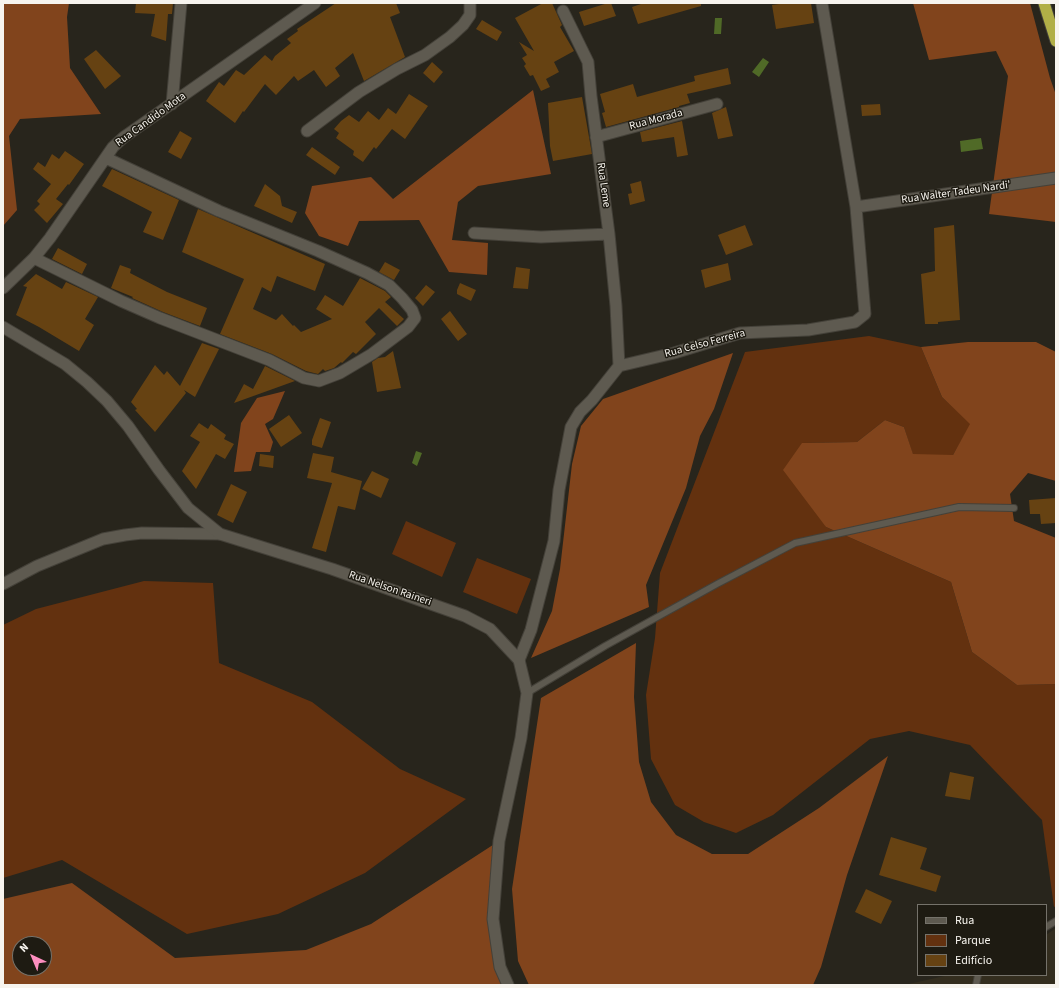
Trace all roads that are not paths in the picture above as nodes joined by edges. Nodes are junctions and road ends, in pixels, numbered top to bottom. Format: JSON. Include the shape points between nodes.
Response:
{"nodes":[{"id":1,"x":181,"y":3,"type":"edge"},
{"id":2,"x":315,"y":3,"type":"edge"},
{"id":3,"x":470,"y":3,"type":"edge"},
{"id":4,"x":1044,"y":3,"type":"edge"},
{"id":5,"x":822,"y":4,"type":"dead end"},
{"id":6,"x":563,"y":10,"type":"dead end"},
{"id":7,"x":1056,"y":41,"type":"edge"},
{"id":8,"x":172,"y":104,"type":"junction"},
{"id":9,"x":717,"y":104,"type":"dead end"},
{"id":10,"x":307,"y":131,"type":"dead end"},
{"id":11,"x":596,"y":137,"type":"junction"},
{"id":12,"x":106,"y":158,"type":"junction"},
{"id":13,"x":1056,"y":178,"type":"edge"},
{"id":14,"x":856,"y":207,"type":"junction"},
{"id":15,"x":474,"y":233,"type":"dead end"},
{"id":16,"x":609,"y":234,"type":"junction"},
{"id":17,"x":34,"y":258,"type":"junction"},
{"id":18,"x":3,"y":288,"type":"edge"},
{"id":19,"x":3,"y":327,"type":"edge"},
{"id":20,"x":619,"y":366,"type":"junction"},
{"id":21,"x":1014,"y":508,"type":"dead end"},
{"id":22,"x":220,"y":534,"type":"junction"},
{"id":23,"x":3,"y":584,"type":"edge"},
{"id":24,"x":520,"y":660,"type":"junction"},
{"id":25,"x":527,"y":693,"type":"junction"},
{"id":26,"x":1056,"y":921,"type":"edge"},
{"id":27,"x":1047,"y":926,"type":"edge"},
{"id":28,"x":508,"y":985,"type":"edge"}],
"edges":[{"from":1,"to":8,"type":"street"},
{"from":2,"to":8,"type":"street","name":"Rua Candido Mota"},
{"from":3,"to":10,"type":"street","via":[[470,15],[450,36],[425,55],[359,92]]},
{"from":4,"to":7,"type":"highway"},
{"from":5,"to":14,"type":"street","name":"Rua Celso Ferreira"},
{"from":6,"to":11,"type":"street","name":"Rua Leme","via":[[588,62]]},
{"from":8,"to":12,"type":"street","name":"Rua Candido Mota","via":[[124,137]]},
{"from":9,"to":11,"type":"street","name":"Rua Morada"},
{"from":11,"to":16,"type":"street","name":"Rua Leme"},
{"from":12,"to":17,"type":"street","name":"Rua Candido Mota","via":[[67,216]]},
{"from":12,"to":17,"type":"street","via":[[213,208],[372,276],[389,285],[412,310],[415,318],[372,354],[340,373],[319,381],[304,378],[269,360],[160,318]]},
{"from":13,"to":14,"type":"street","name":"Rua Walter Tadeu Nardi'"},
{"from":14,"to":20,"type":"street","name":"Rua Celso Ferreira","via":[[865,314],[855,322],[808,330],[740,333]]},
{"from":15,"to":16,"type":"street","via":[[541,237]]},
{"from":16,"to":20,"type":"street","name":"Rua Leme"},
{"from":17,"to":18,"type":"street","name":"Rua Candido Mota"},
{"from":19,"to":22,"type":"street","name":"Rua Nelson Raineri","via":[[65,364],[102,396],[128,426],[188,508]]},
{"from":20,"to":24,"type":"street","via":[[580,412],[571,427],[559,490],[554,541],[531,630]]},
{"from":21,"to":25,"type":"lane","via":[[959,507],[795,543],[606,646]]},
{"from":22,"to":23,"type":"street","via":[[142,533],[103,540],[37,566]]},
{"from":22,"to":24,"type":"street","name":"Rua Nelson Raineri","via":[[332,569],[465,616],[490,629]]},
{"from":24,"to":25,"type":"street"},
{"from":25,"to":28,"type":"street","via":[[521,738],[498,841],[493,911],[500,967]]},
{"from":26,"to":27,"type":"lane"}]}
